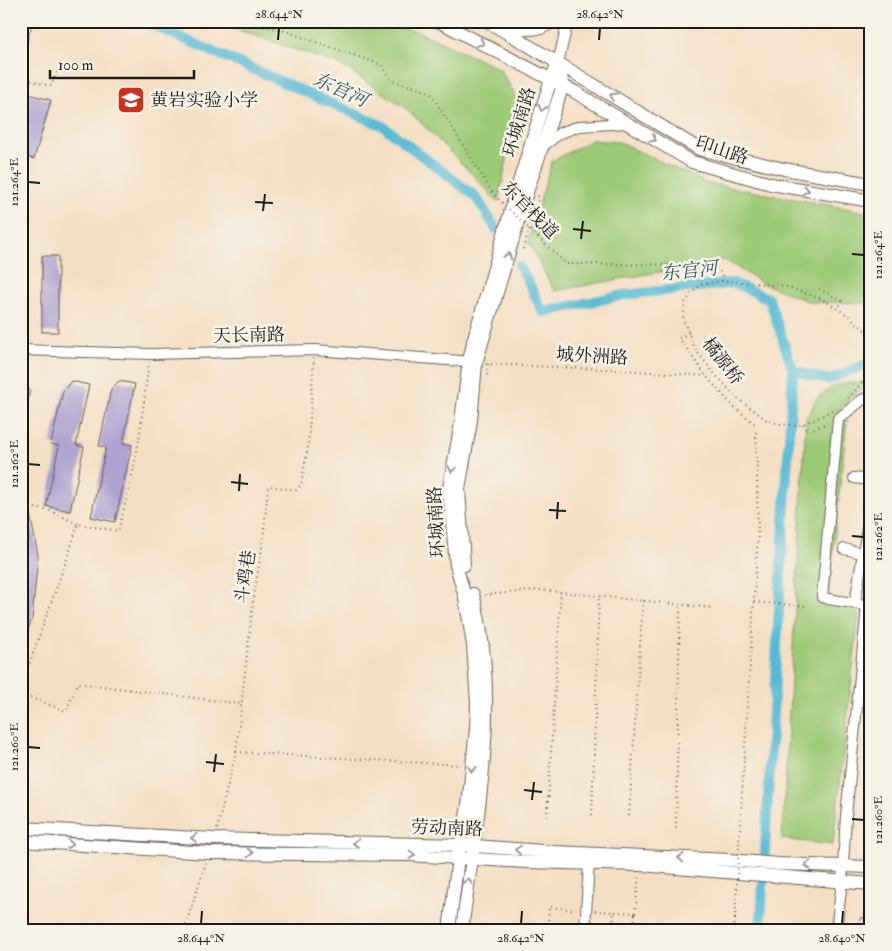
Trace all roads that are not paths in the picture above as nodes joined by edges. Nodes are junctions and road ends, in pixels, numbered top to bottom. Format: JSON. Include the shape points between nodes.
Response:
{"nodes":[{"id":1,"x":27,"y":21,"type":"edge"},
{"id":2,"x":438,"y":21,"type":"edge"},
{"id":3,"x":556,"y":21,"type":"edge"},
{"id":4,"x":568,"y":21,"type":"edge"},
{"id":5,"x":487,"y":22,"type":"edge"},
{"id":6,"x":21,"y":43,"type":"edge"},
{"id":7,"x":558,"y":62,"type":"junction"},
{"id":8,"x":551,"y":79,"type":"junction"},
{"id":9,"x":563,"y":85,"type":"junction"},
{"id":10,"x":627,"y":123,"type":"junction"},
{"id":11,"x":542,"y":147,"type":"junction"},
{"id":12,"x":871,"y":184,"type":"edge"},
{"id":13,"x":871,"y":201,"type":"edge"},
{"id":14,"x":21,"y":350,"type":"edge"},
{"id":15,"x":478,"y":363,"type":"junction"},
{"id":16,"x":871,"y":396,"type":"edge"},
{"id":17,"x":854,"y":478,"type":"dead end"},
{"id":18,"x":871,"y":480,"type":"edge"},
{"id":19,"x":871,"y":503,"type":"edge"},
{"id":20,"x":844,"y":549,"type":"dead end"},
{"id":21,"x":867,"y":554,"type":"edge"},
{"id":22,"x":855,"y":603,"type":"junction"},
{"id":23,"x":869,"y":606,"type":"edge"},
{"id":24,"x":21,"y":828,"type":"edge"},
{"id":25,"x":21,"y":841,"type":"edge"},
{"id":26,"x":466,"y":852,"type":"junction"},
{"id":27,"x":589,"y":863,"type":"junction"},
{"id":28,"x":729,"y":866,"type":"junction"},
{"id":29,"x":843,"y":866,"type":"junction"},
{"id":30,"x":871,"y":867,"type":"edge"},
{"id":31,"x":779,"y":870,"type":"junction"},
{"id":32,"x":842,"y":882,"type":"junction"},
{"id":33,"x":871,"y":884,"type":"edge"},
{"id":34,"x":449,"y":930,"type":"edge"},
{"id":35,"x":462,"y":930,"type":"edge"},
{"id":36,"x":585,"y":930,"type":"edge"},
{"id":37,"x":836,"y":930,"type":"edge"}],
"edges":[{"from":1,"to":6,"type":"street"},
{"from":2,"to":8,"type":"main road","name":"印山路","one_way":true},
{"from":3,"to":5,"type":"street","via":[[541,29],[516,30]]},
{"from":4,"to":7,"type":"street"},
{"from":5,"to":7,"type":"main road","name":"印山路"},
{"from":7,"to":8,"type":"main road","name":"环城南路"},
{"from":7,"to":9,"type":"main road"},
{"from":12,"to":7,"type":"main road","name":"印山路","one_way":true,"via":[[784,169],[699,149]]},
{"from":8,"to":9,"type":"main road","name":"印山路"},
{"from":8,"to":15,"type":"main road","name":"环城南路","one_way":true,"via":[[474,338]]},
{"from":9,"to":10,"type":"main road","name":"印山路"},
{"from":9,"to":11,"type":"main road"},
{"from":10,"to":11,"type":"street","via":[[580,126],[560,133]]},
{"from":10,"to":13,"type":"main road","name":"印山路","one_way":true,"via":[[692,162],[772,184]]},
{"from":15,"to":11,"type":"main road","one_way":true,"via":[[482,339]]},
{"from":14,"to":15,"type":"street","name":"天长南路","via":[[150,354],[315,350]]},
{"from":15,"to":26,"type":"main road","via":[[459,489],[464,565],[484,644],[486,712],[483,766]]},
{"from":15,"to":26,"type":"main road","name":"环城南路","one_way":true,"via":[[460,428],[449,488],[456,565],[473,645],[477,703]]},
{"from":16,"to":22,"type":"street","via":[[836,414],[822,597]]},
{"from":17,"to":18,"type":"street"},
{"from":19,"to":21,"type":"street"},
{"from":20,"to":21,"type":"street"},
{"from":21,"to":22,"type":"street"},
{"from":22,"to":23,"type":"street"},
{"from":23,"to":29,"type":"street"},
{"from":26,"to":24,"type":"main road","name":"劳动南路","one_way":true},
{"from":25,"to":26,"type":"main road","name":"劳动南路","one_way":true,"via":[[209,852],[409,855]]},
{"from":26,"to":27,"type":"main road","name":"劳动南路","via":[[526,862]]},
{"from":28,"to":26,"type":"main road","name":"劳动南路","one_way":true,"via":[[556,852]]},
{"from":26,"to":34,"type":"main road","name":"环城南路"},
{"from":35,"to":26,"type":"main road","one_way":true},
{"from":27,"to":28,"type":"main road","name":"劳动南路"},
{"from":27,"to":36,"type":"street"},
{"from":28,"to":31,"type":"main road"},
{"from":29,"to":30,"type":"main road"},
{"from":29,"to":31,"type":"main road","one_way":true},
{"from":29,"to":32,"type":"street"},
{"from":31,"to":32,"type":"main road"},
{"from":32,"to":33,"type":"main road"},
{"from":32,"to":37,"type":"street"}]}
